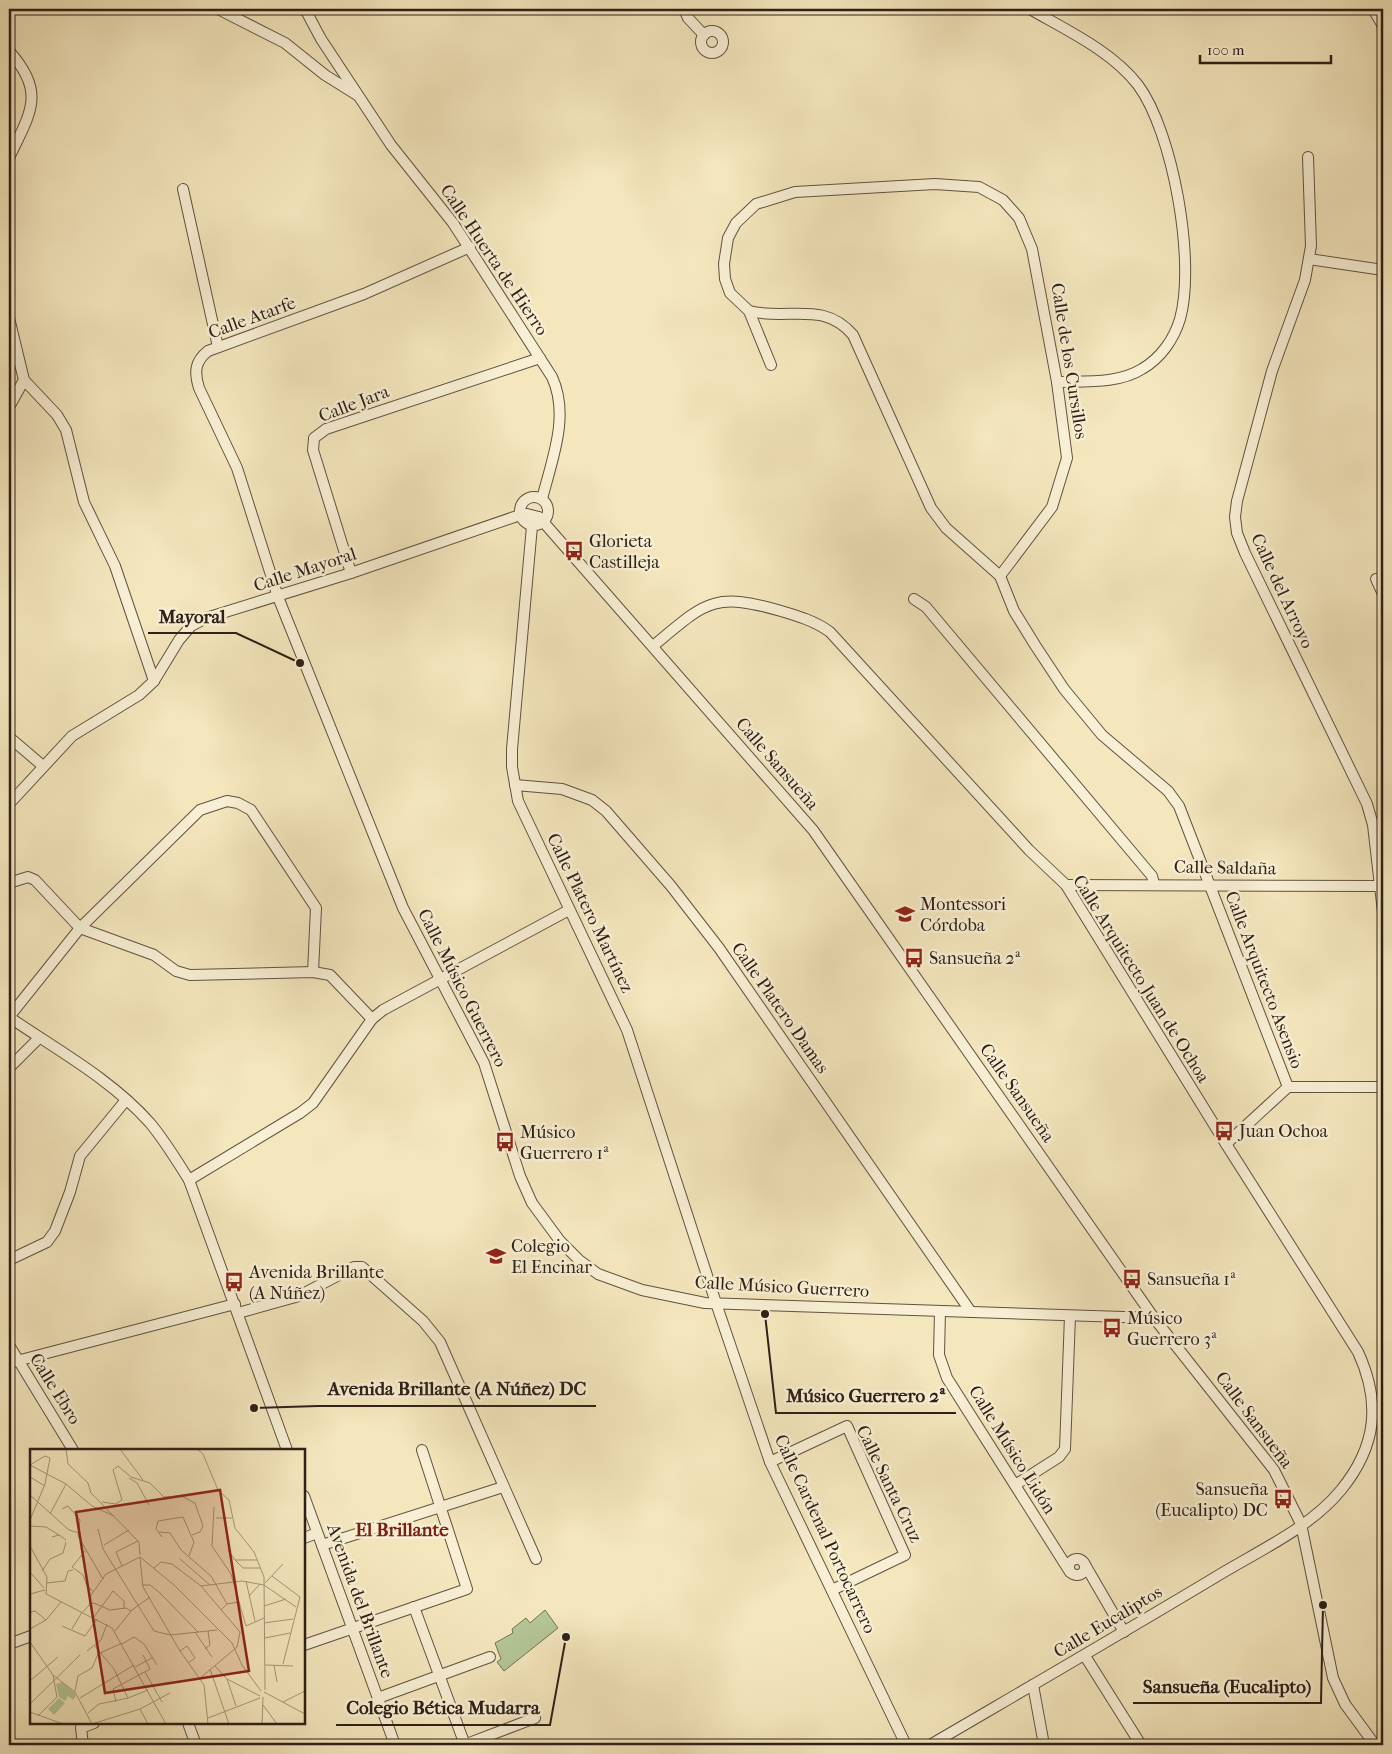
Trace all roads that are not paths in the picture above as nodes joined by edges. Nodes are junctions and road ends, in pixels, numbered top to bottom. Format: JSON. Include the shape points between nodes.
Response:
{"nodes":[{"id":1,"x":218,"y":9,"type":"edge"},
{"id":2,"x":305,"y":9,"type":"edge"},
{"id":3,"x":684,"y":9,"type":"edge"},
{"id":4,"x":1030,"y":9,"type":"edge"},
{"id":5,"x":1373,"y":9,"type":"edge"},
{"id":6,"x":1383,"y":26,"type":"edge"},
{"id":7,"x":704,"y":35,"type":"dead end"},
{"id":8,"x":9,"y":51,"type":"edge"},
{"id":9,"x":339,"y":66,"type":"junction"},
{"id":10,"x":325,"y":75,"type":"junction"},
{"id":11,"x":360,"y":97,"type":"junction"},
{"id":12,"x":1308,"y":157,"type":"dead end"},
{"id":13,"x":9,"y":158,"type":"edge"},
{"id":14,"x":184,"y":189,"type":"dead end"},
{"id":15,"x":470,"y":247,"type":"junction"},
{"id":16,"x":1309,"y":259,"type":"junction"},
{"id":17,"x":1383,"y":270,"type":"edge"},
{"id":18,"x":749,"y":311,"type":"junction"},
{"id":19,"x":9,"y":318,"type":"edge"},
{"id":20,"x":218,"y":347,"type":"junction"},
{"id":21,"x":540,"y":358,"type":"junction"},
{"id":22,"x":771,"y":364,"type":"dead end"},
{"id":23,"x":24,"y":380,"type":"junction"},
{"id":24,"x":1057,"y":382,"type":"junction"},
{"id":25,"x":9,"y":407,"type":"edge"},
{"id":26,"x":542,"y":498,"type":"junction"},
{"id":27,"x":533,"y":514,"type":"joint"},
{"id":28,"x":520,"y":515,"type":"junction"},
{"id":29,"x":544,"y":521,"type":"junction"},
{"id":30,"x":532,"y":526,"type":"junction"},
{"id":31,"x":352,"y":573,"type":"junction"},
{"id":32,"x":1000,"y":576,"type":"junction"},
{"id":33,"x":1376,"y":579,"type":"dead end"},
{"id":34,"x":1383,"y":594,"type":"edge"},
{"id":35,"x":278,"y":597,"type":"junction"},
{"id":36,"x":914,"y":599,"type":"dead end"},
{"id":37,"x":653,"y":646,"type":"junction"},
{"id":38,"x":154,"y":681,"type":"junction"},
{"id":39,"x":9,"y":737,"type":"edge"},
{"id":40,"x":43,"y":766,"type":"junction"},
{"id":41,"x":515,"y":785,"type":"junction"},
{"id":42,"x":9,"y":804,"type":"edge"},
{"id":43,"x":9,"y":883,"type":"edge"},
{"id":44,"x":1154,"y":884,"type":"junction"},
{"id":45,"x":1210,"y":884,"type":"junction"},
{"id":46,"x":1066,"y":885,"type":"junction"},
{"id":47,"x":1382,"y":886,"type":"edge"},
{"id":48,"x":570,"y":910,"type":"junction"},
{"id":49,"x":1383,"y":912,"type":"edge"},
{"id":50,"x":80,"y":928,"type":"junction"},
{"id":51,"x":313,"y":972,"type":"junction"},
{"id":52,"x":440,"y":979,"type":"junction"},
{"id":53,"x":9,"y":1017,"type":"edge"},
{"id":54,"x":372,"y":1019,"type":"junction"},
{"id":55,"x":39,"y":1038,"type":"junction"},
{"id":56,"x":9,"y":1068,"type":"edge"},
{"id":57,"x":1288,"y":1087,"type":"junction"},
{"id":58,"x":1383,"y":1087,"type":"edge"},
{"id":59,"x":126,"y":1100,"type":"junction"},
{"id":60,"x":1226,"y":1144,"type":"junction"},
{"id":61,"x":189,"y":1180,"type":"junction"},
{"id":62,"x":9,"y":1260,"type":"edge"},
{"id":63,"x":716,"y":1303,"type":"junction"},
{"id":64,"x":236,"y":1308,"type":"junction"},
{"id":65,"x":940,"y":1311,"type":"junction"},
{"id":66,"x":971,"y":1312,"type":"junction"},
{"id":67,"x":1070,"y":1316,"type":"junction"},
{"id":68,"x":1154,"y":1318,"type":"junction"},
{"id":69,"x":9,"y":1345,"type":"edge"},
{"id":70,"x":13,"y":1362,"type":"edge"},
{"id":71,"x":72,"y":1449,"type":"edge"},
{"id":72,"x":287,"y":1449,"type":"edge"},
{"id":73,"x":422,"y":1450,"type":"dead end"},
{"id":74,"x":770,"y":1462,"type":"junction"},
{"id":75,"x":1015,"y":1485,"type":"junction"},
{"id":76,"x":503,"y":1487,"type":"junction"},
{"id":77,"x":305,"y":1499,"type":"edge"},
{"id":78,"x":440,"y":1507,"type":"junction"},
{"id":79,"x":1301,"y":1524,"type":"junction"},
{"id":80,"x":317,"y":1533,"type":"junction"},
{"id":81,"x":305,"y":1538,"type":"edge"},
{"id":82,"x":322,"y":1545,"type":"junction"},
{"id":83,"x":536,"y":1559,"type":"dead end"},
{"id":84,"x":832,"y":1590,"type":"junction"},
{"id":85,"x":414,"y":1607,"type":"junction"},
{"id":86,"x":352,"y":1628,"type":"junction"},
{"id":87,"x":1124,"y":1632,"type":"junction"},
{"id":88,"x":30,"y":1636,"type":"edge"},
{"id":89,"x":9,"y":1644,"type":"edge"},
{"id":90,"x":305,"y":1646,"type":"edge"},
{"id":91,"x":1085,"y":1656,"type":"junction"},
{"id":92,"x":490,"y":1657,"type":"dead end"},
{"id":93,"x":439,"y":1675,"type":"junction"},
{"id":94,"x":1033,"y":1685,"type":"junction"},
{"id":95,"x":378,"y":1698,"type":"junction"},
{"id":96,"x":535,"y":1718,"type":"dead end"},
{"id":97,"x":91,"y":1724,"type":"edge"},
{"id":98,"x":188,"y":1724,"type":"edge"},
{"id":99,"x":83,"y":1745,"type":"edge"},
{"id":100,"x":196,"y":1745,"type":"edge"},
{"id":101,"x":395,"y":1745,"type":"edge"},
{"id":102,"x":464,"y":1745,"type":"edge"},
{"id":103,"x":906,"y":1745,"type":"edge"},
{"id":104,"x":930,"y":1745,"type":"edge"},
{"id":105,"x":1044,"y":1745,"type":"edge"},
{"id":106,"x":1141,"y":1745,"type":"edge"},
{"id":107,"x":1375,"y":1745,"type":"edge"}],
"edges":[{"from":1,"to":10,"type":"street","via":[[285,43]]},
{"from":2,"to":9,"type":"street","name":"Calle Huerta de Hierro"},
{"from":3,"to":7,"type":"street"},
{"from":4,"to":24,"type":"street","via":[[1104,54],[1130,75],[1139,87],[1154,116],[1171,165],[1179,199],[1184,248],[1180,317],[1170,341],[1153,361],[1128,376]]},
{"from":5,"to":6,"type":"street"},
{"from":8,"to":13,"type":"street","via":[[27,73],[32,104]]},
{"from":9,"to":10,"type":"street","via":[[335,72]]},
{"from":9,"to":11,"type":"street","name":"Calle Huerta de Hierro"},
{"from":10,"to":11,"type":"street"},
{"from":11,"to":15,"type":"street","name":"Calle Huerta de Hierro","via":[[391,145]]},
{"from":12,"to":16,"type":"street","name":"Calle del Arroyo"},
{"from":14,"to":20,"type":"street"},
{"from":15,"to":20,"type":"street","name":"Calle Atarfe","via":[[364,294]]},
{"from":15,"to":21,"type":"street","name":"Calle Huerta de Hierro"},
{"from":16,"to":17,"type":"street"},
{"from":16,"to":47,"type":"street","name":"Calle del Arroyo","via":[[1301,294],[1272,371],[1235,517],[1245,553],[1367,804]]},
{"from":18,"to":22,"type":"street","name":"Calle de los Cursillos"},
{"from":18,"to":24,"type":"street","name":"Calle de los Cursillos","via":[[730,293],[724,264],[728,238],[736,223],[756,204],[795,192],[935,184],[979,187],[1002,200],[1026,231],[1038,276]]},
{"from":18,"to":32,"type":"street","via":[[763,315],[817,313],[844,324],[853,335],[931,508],[946,528]]},
{"from":19,"to":23,"type":"street"},
{"from":20,"to":35,"type":"street","name":"Calle Atarfe","via":[[201,356],[195,370],[196,380],[246,492]]},
{"from":21,"to":26,"type":"street","name":"Calle Huerta de Hierro","via":[[558,390],[561,404],[559,429]]},
{"from":21,"to":31,"type":"street","name":"Calle Jara","via":[[326,429],[314,438],[313,450]]},
{"from":23,"to":25,"type":"street"},
{"from":23,"to":38,"type":"street","via":[[57,415],[66,430],[84,502],[115,566]]},
{"from":24,"to":32,"type":"street","name":"Calle de los Cursillos","via":[[1067,447],[1064,475],[1052,507]]},
{"from":26,"to":28,"type":"street","via":[[525,500]]},
{"from":26,"to":29,"type":"street","name":"Calle Huerta de Hierro","via":[[548,510]]},
{"from":27,"to":28,"type":"street","name":"Calle Mayoral"},
{"from":27,"to":29,"type":"street","name":"Calle Sansueña"},
{"from":28,"to":30,"type":"street","via":[[525,523]]},
{"from":28,"to":31,"type":"street","name":"Calle Mayoral"},
{"from":29,"to":30,"type":"street"},
{"from":29,"to":37,"type":"street","name":"Calle Sansueña"},
{"from":30,"to":41,"type":"street","name":"Calle Platero Martínez","via":[[512,750]]},
{"from":31,"to":35,"type":"street","name":"Calle Mayoral"},
{"from":32,"to":45,"type":"street","via":[[1014,611],[1064,689],[1102,735],[1168,791],[1179,806]]},
{"from":33,"to":34,"type":"street"},
{"from":35,"to":38,"type":"street","name":"Calle Mayoral","via":[[206,618],[191,626]]},
{"from":35,"to":52,"type":"street","name":"Calle Músico Guerrero","via":[[400,899]]},
{"from":36,"to":44,"type":"street","via":[[926,608],[1152,876]]},
{"from":37,"to":46,"type":"street","name":"Calle Arquitecto Juan de Ochoa","via":[[693,613],[721,601],[751,602],[802,617],[823,627],[1029,850]]},
{"from":37,"to":68,"type":"street","name":"Calle Sansueña","via":[[813,830]]},
{"from":38,"to":40,"type":"street","name":"Calle Mayoral","via":[[139,695],[72,736]]},
{"from":39,"to":40,"type":"street"},
{"from":40,"to":42,"type":"street","name":"Calle Mayoral"},
{"from":41,"to":48,"type":"street","name":"Calle Platero Martínez","via":[[523,814]]},
{"from":41,"to":66,"type":"street","name":"Calle Platero Damas","via":[[562,789],[592,800],[665,879],[719,948]]},
{"from":43,"to":50,"type":"street","via":[[28,877],[35,880]]},
{"from":44,"to":45,"type":"street","name":"Calle Saldaña"},
{"from":44,"to":46,"type":"street","name":"Calle Saldaña"},
{"from":45,"to":47,"type":"street","name":"Calle Saldaña"},
{"from":45,"to":57,"type":"street","name":"Calle Arquitecto Asensio"},
{"from":46,"to":60,"type":"street","name":"Calle Arquitecto Juan de Ochoa"},
{"from":47,"to":49,"type":"street","name":"Calle del Arroyo"},
{"from":48,"to":52,"type":"street"},
{"from":48,"to":63,"type":"street","name":"Calle Platero Martínez","via":[[628,1030]]},
{"from":50,"to":51,"type":"street","via":[[154,954],[176,971],[190,975]]},
{"from":50,"to":51,"type":"street","via":[[200,810],[227,801],[238,803],[251,810],[316,908]]},
{"from":50,"to":53,"type":"street"},
{"from":51,"to":54,"type":"street","via":[[330,975]]},
{"from":52,"to":54,"type":"street"},
{"from":52,"to":63,"type":"street","name":"Calle Músico Guerrero","via":[[484,1063],[520,1176],[532,1203],[554,1235],[578,1260],[619,1283]]},
{"from":53,"to":55,"type":"street"},
{"from":54,"to":61,"type":"street","via":[[313,1103]]},
{"from":55,"to":56,"type":"street"},
{"from":55,"to":59,"type":"street"},
{"from":57,"to":58,"type":"street"},
{"from":57,"to":60,"type":"street"},
{"from":59,"to":61,"type":"street","via":[[151,1124]]},
{"from":59,"to":62,"type":"street","via":[[80,1156],[70,1192],[55,1231],[47,1242]]},
{"from":60,"to":79,"type":"street","name":"Calle Arquitecto Juan de Ochoa","via":[[1358,1352],[1372,1393],[1373,1418],[1362,1456],[1332,1500]]},
{"from":61,"to":64,"type":"street"},
{"from":63,"to":65,"type":"street","name":"Calle Músico Guerrero"},
{"from":63,"to":74,"type":"street","name":"Calle Cardenal Portocarrero"},
{"from":64,"to":70,"type":"street"},
{"from":64,"to":72,"type":"street"},
{"from":64,"to":76,"type":"street","via":[[299,1296],[354,1267],[362,1267],[424,1321],[440,1342]]},
{"from":65,"to":66,"type":"street","name":"Calle Músico Guerrero"},
{"from":65,"to":75,"type":"street","name":"Calle Músico Lidón","via":[[939,1355],[947,1378]]},
{"from":66,"to":67,"type":"street","name":"Calle Músico Guerrero"},
{"from":67,"to":68,"type":"street","name":"Calle Músico Guerrero"},
{"from":67,"to":75,"type":"street","via":[[1065,1449],[1059,1457]]},
{"from":68,"to":79,"type":"street","name":"Calle Sansueña","via":[[1274,1470]]},
{"from":69,"to":70,"type":"street","name":"Calle Ebro"},
{"from":70,"to":71,"type":"street","name":"Calle Ebro"},
{"from":73,"to":78,"type":"street"},
{"from":74,"to":84,"type":"street","name":"Calle Cardenal Portocarrero"},
{"from":74,"to":84,"type":"street","name":"Calle Santa Cruz","via":[[847,1426],[905,1555]]},
{"from":75,"to":87,"type":"street","name":"Calle Músico Lidón","via":[[1070,1572],[1072,1560],[1084,1563]]},
{"from":76,"to":78,"type":"street"},
{"from":76,"to":83,"type":"street"},
{"from":77,"to":80,"type":"street","name":"Avenida del Brillante"},
{"from":78,"to":82,"type":"street"},
{"from":78,"to":85,"type":"street","via":[[467,1589]]},
{"from":79,"to":87,"type":"street","name":"Calle Eucaliptos"},
{"from":79,"to":107,"type":"street","name":"Calle Sansueña","via":[[1333,1678],[1345,1704]]},
{"from":80,"to":81,"type":"street"},
{"from":80,"to":82,"type":"street","name":"Avenida del Brillante"},
{"from":82,"to":86,"type":"street","name":"Avenida del Brillante"},
{"from":84,"to":103,"type":"street","name":"Calle Cardenal Portocarrero"},
{"from":85,"to":86,"type":"street"},
{"from":85,"to":93,"type":"street"},
{"from":86,"to":90,"type":"street"},
{"from":86,"to":95,"type":"street","name":"Avenida del Brillante"},
{"from":87,"to":91,"type":"street","name":"Calle Eucaliptos"},
{"from":88,"to":89,"type":"street"},
{"from":91,"to":94,"type":"street","name":"Calle Eucaliptos"},
{"from":91,"to":106,"type":"street"},
{"from":92,"to":93,"type":"street"},
{"from":93,"to":95,"type":"street"},
{"from":93,"to":102,"type":"street"},
{"from":94,"to":104,"type":"street","name":"Calle Eucaliptos"},
{"from":94,"to":105,"type":"street"},
{"from":95,"to":101,"type":"street","name":"Avenida del Brillante"},
{"from":96,"to":102,"type":"street"},
{"from":97,"to":99,"type":"street","via":[[81,1728]]},
{"from":98,"to":100,"type":"street"}]}
